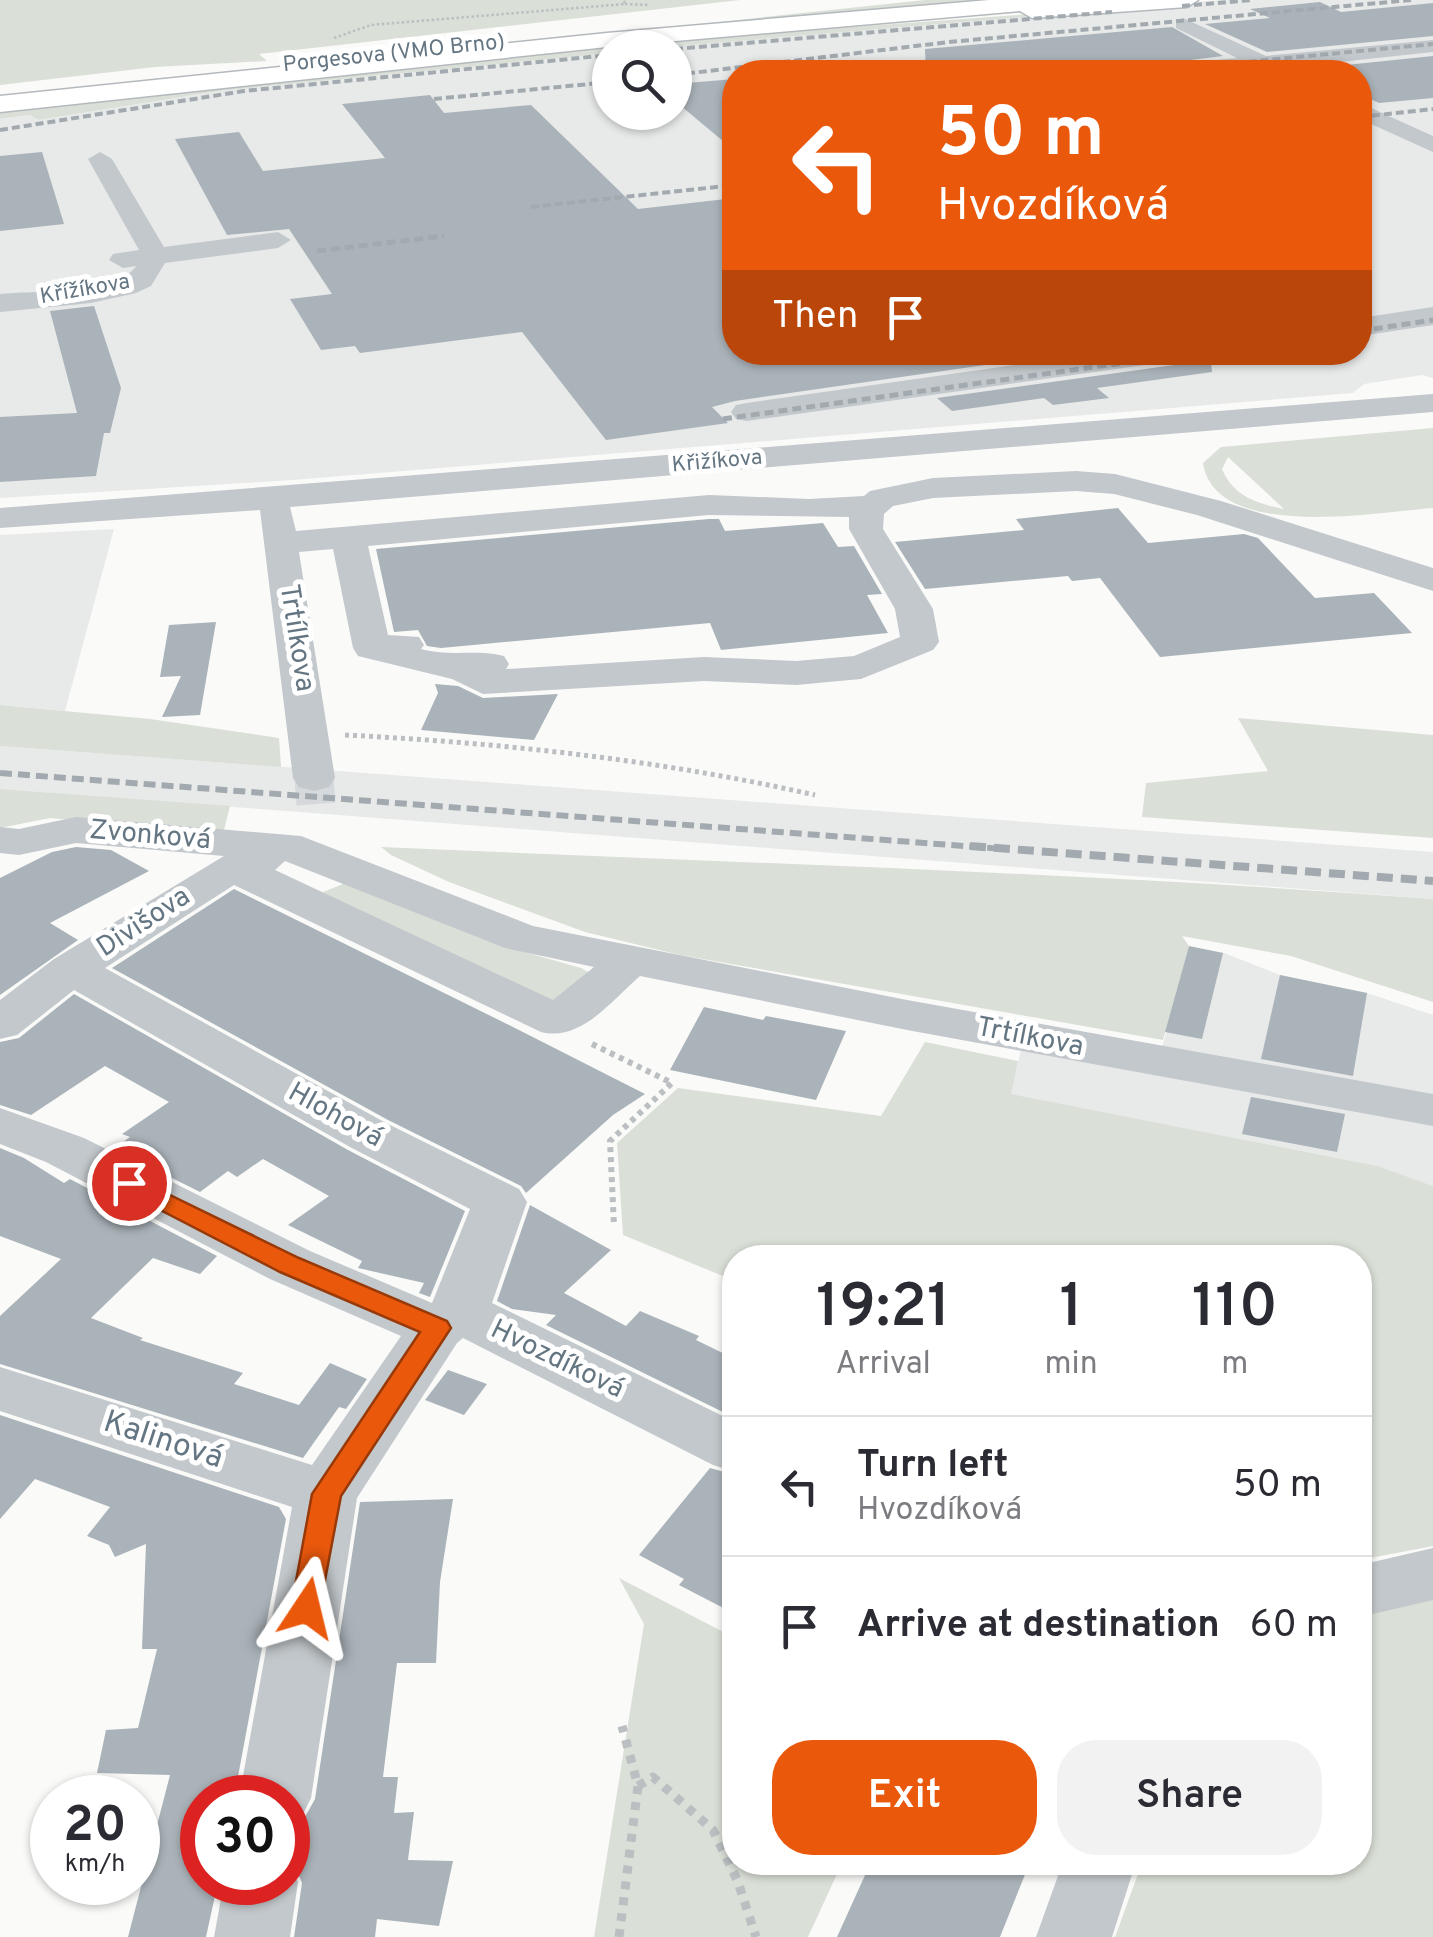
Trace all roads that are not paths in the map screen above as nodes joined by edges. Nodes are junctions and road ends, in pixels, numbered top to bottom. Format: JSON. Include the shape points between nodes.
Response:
{"nodes":[{"id":1,"x":862,"y":0,"type":"edge"},
{"id":2,"x":902,"y":0,"type":"edge"},
{"id":3,"x":1069,"y":0,"type":"edge"},
{"id":4,"x":1185,"y":12,"type":"edge"},
{"id":5,"x":736,"y":18,"type":"junction"},
{"id":6,"x":1433,"y":46,"type":"edge"},
{"id":7,"x":520,"y":49,"type":"junction"},
{"id":8,"x":1260,"y":60,"type":"edge"},
{"id":9,"x":1331,"y":60,"type":"edge"},
{"id":10,"x":155,"y":83,"type":"junction"},
{"id":11,"x":0,"y":95,"type":"edge"},
{"id":12,"x":0,"y":104,"type":"edge"},
{"id":13,"x":1372,"y":116,"type":"edge"},
{"id":14,"x":1433,"y":145,"type":"edge"},
{"id":15,"x":100,"y":160,"type":"dead end"},
{"id":16,"x":278,"y":240,"type":"dead end"},
{"id":17,"x":156,"y":255,"type":"junction"},
{"id":18,"x":0,"y":279,"type":"edge"},
{"id":19,"x":0,"y":302,"type":"edge"},
{"id":20,"x":1433,"y":316,"type":"edge"},
{"id":21,"x":1372,"y":324,"type":"edge"},
{"id":22,"x":1081,"y":365,"type":"edge"},
{"id":23,"x":1433,"y":403,"type":"edge"},
{"id":24,"x":748,"y":412,"type":"dead end"},
{"id":25,"x":904,"y":447,"type":"junction"},
{"id":26,"x":932,"y":488,"type":"junction"},
{"id":27,"x":274,"y":498,"type":"junction"},
{"id":28,"x":873,"y":506,"type":"junction"},
{"id":29,"x":0,"y":518,"type":"edge"},
{"id":30,"x":348,"y":537,"type":"junction"},
{"id":31,"x":281,"y":543,"type":"junction"},
{"id":32,"x":1433,"y":580,"type":"edge"},
{"id":33,"x":635,"y":651,"type":"dead end"},
{"id":34,"x":453,"y":654,"type":"junction"},
{"id":35,"x":310,"y":810,"type":"junction"},
{"id":36,"x":76,"y":830,"type":"junction"},
{"id":37,"x":0,"y":840,"type":"edge"},
{"id":38,"x":0,"y":866,"type":"edge"},
{"id":39,"x":232,"y":867,"type":"junction"},
{"id":40,"x":628,"y":962,"type":"junction"},
{"id":41,"x":71,"y":969,"type":"junction"},
{"id":42,"x":0,"y":1024,"type":"edge"},
{"id":43,"x":1377,"y":1100,"type":"junction"},
{"id":44,"x":1433,"y":1110,"type":"edge"},
{"id":45,"x":0,"y":1125,"type":"edge"},
{"id":46,"x":1433,"y":1140,"type":"edge"},
{"id":47,"x":449,"y":1320,"type":"junction"},
{"id":48,"x":0,"y":1389,"type":"edge"},
{"id":49,"x":722,"y":1442,"type":"edge"},
{"id":50,"x":326,"y":1494,"type":"junction"},
{"id":51,"x":1433,"y":1574,"type":"edge"},
{"id":52,"x":1372,"y":1588,"type":"edge"},
{"id":53,"x":279,"y":1775,"type":"edge"},
{"id":54,"x":1095,"y":1875,"type":"edge"},
{"id":55,"x":257,"y":1905,"type":"edge"},
{"id":56,"x":252,"y":1937,"type":"edge"},
{"id":57,"x":1074,"y":1937,"type":"edge"}],
"edges":[{"from":1,"to":5,"type":"highway"},
{"from":2,"to":5,"type":"highway"},
{"from":3,"to":7,"type":"highway"},
{"from":4,"to":7,"type":"highway"},
{"from":4,"to":8,"type":"street"},
{"from":5,"to":10,"type":"highway","name":"Porgesova (VMO Brno)"},
{"from":6,"to":9,"type":"street"},
{"from":7,"to":10,"type":"highway"},
{"from":10,"to":11,"type":"highway","name":"Porgesova (VMO Brno)"},
{"from":10,"to":12,"type":"highway"},
{"from":13,"to":14,"type":"street"},
{"from":15,"to":17,"type":"street","name":"Křížíkova"},
{"from":16,"to":17,"type":"street","name":"Křížíkova"},
{"from":17,"to":18,"type":"street","name":"Křížíkova"},
{"from":17,"to":19,"type":"street","name":"Křížíkova","via":[[139,282]]},
{"from":20,"to":21,"type":"street"},
{"from":22,"to":24,"type":"street"},
{"from":23,"to":25,"type":"street","name":"Křižíkova"},
{"from":25,"to":26,"type":"street"},
{"from":25,"to":27,"type":"street","name":"Křižíkova"},
{"from":26,"to":28,"type":"street","via":[[882,498]]},
{"from":26,"to":32,"type":"street","via":[[1115,484]]},
{"from":27,"to":29,"type":"street","name":"Křižíkova"},
{"from":27,"to":31,"type":"street","name":"Trtílkova"},
{"from":28,"to":30,"type":"street","via":[[709,505]]},
{"from":28,"to":34,"type":"street","via":[[866,528],[914,608],[920,642],[861,667],[796,674],[704,668],[483,682]]},
{"from":30,"to":31,"type":"street"},
{"from":30,"to":34,"type":"street","via":[[372,648],[448,668]]},
{"from":31,"to":35,"type":"street","name":"Trtílkova"},
{"from":33,"to":34,"type":"street"},
{"from":35,"to":36,"type":"street","name":"Zvonková"},
{"from":35,"to":39,"type":"street","name":"Divišova"},
{"from":35,"to":40,"type":"street","name":"Trtílkova","via":[[522,938]]},
{"from":36,"to":37,"type":"street","name":"Zvonková"},
{"from":36,"to":38,"type":"street"},
{"from":39,"to":40,"type":"street","via":[[558,1021]]},
{"from":39,"to":41,"type":"street","name":"Divišova"},
{"from":40,"to":43,"type":"street","name":"Trtílkova"},
{"from":41,"to":42,"type":"street","name":"Divišova"},
{"from":41,"to":47,"type":"street","name":"Hlohová","via":[[500,1202]]},
{"from":43,"to":44,"type":"street","name":"Trtílkova"},
{"from":43,"to":46,"type":"street","via":[[1393,1128]]},
{"from":45,"to":47,"type":"street","name":"Hvozdíková","via":[[64,1150],[290,1265]]},
{"from":47,"to":49,"type":"street","name":"Hvozdíková"},
{"from":47,"to":50,"type":"street","name":"Hlohová"},
{"from":48,"to":50,"type":"street","name":"Kalinová"},
{"from":50,"to":53,"type":"street","name":"Hlohová"},
{"from":51,"to":52,"type":"street"},
{"from":54,"to":57,"type":"street"},
{"from":55,"to":56,"type":"street"}]}
